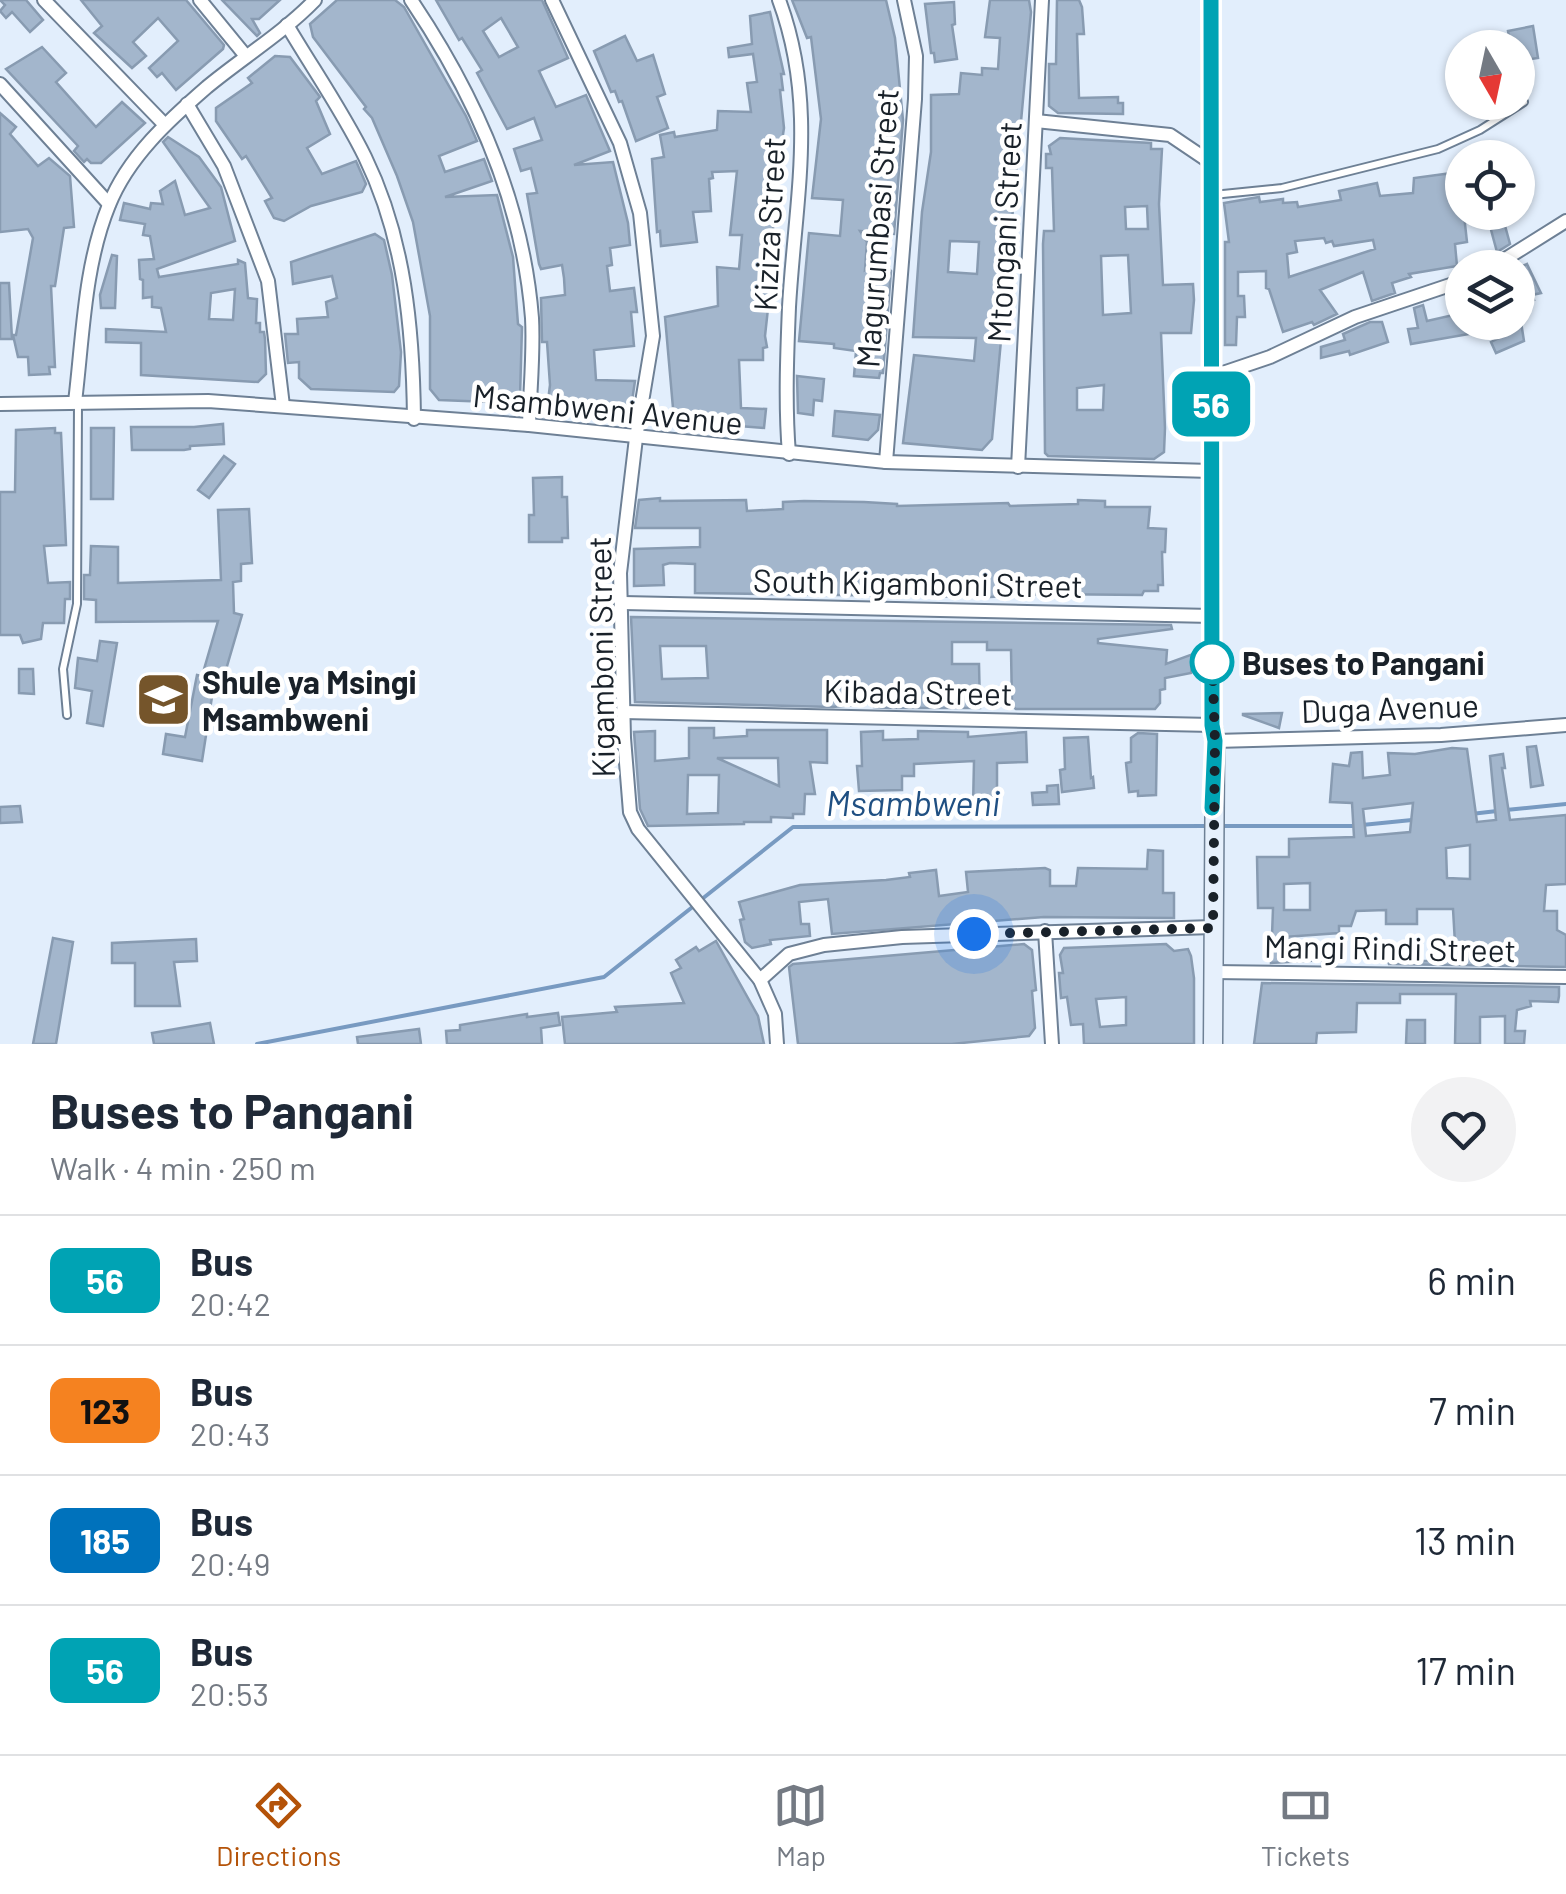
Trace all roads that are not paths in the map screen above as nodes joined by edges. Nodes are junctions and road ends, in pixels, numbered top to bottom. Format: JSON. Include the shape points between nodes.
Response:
{"nodes":[{"id":1,"x":44,"y":0,"type":"edge"},
{"id":2,"x":200,"y":0,"type":"edge"},
{"id":3,"x":315,"y":0,"type":"edge"},
{"id":4,"x":411,"y":0,"type":"edge"},
{"id":5,"x":552,"y":0,"type":"edge"},
{"id":6,"x":780,"y":0,"type":"edge"},
{"id":7,"x":904,"y":0,"type":"edge"},
{"id":8,"x":1042,"y":0,"type":"edge"},
{"id":9,"x":1211,"y":0,"type":"edge"},
{"id":10,"x":287,"y":25,"type":"junction"},
{"id":11,"x":245,"y":55,"type":"junction"},
{"id":12,"x":0,"y":84,"type":"edge"},
{"id":13,"x":188,"y":104,"type":"junction"},
{"id":14,"x":1496,"y":120,"type":"edge"},
{"id":15,"x":1036,"y":121,"type":"junction"},
{"id":16,"x":166,"y":125,"type":"junction"},
{"id":17,"x":1210,"y":162,"type":"junction"},
{"id":18,"x":1212,"y":195,"type":"junction"},
{"id":19,"x":110,"y":204,"type":"junction"},
{"id":20,"x":1566,"y":221,"type":"edge"},
{"id":21,"x":1520,"y":250,"type":"edge"},
{"id":22,"x":1445,"y":288,"type":"edge"},
{"id":23,"x":1211,"y":377,"type":"junction"},
{"id":24,"x":76,"y":402,"type":"junction"},
{"id":25,"x":0,"y":404,"type":"edge"},
{"id":26,"x":283,"y":406,"type":"junction"},
{"id":27,"x":414,"y":419,"type":"junction"},
{"id":28,"x":528,"y":425,"type":"junction"},
{"id":29,"x":636,"y":438,"type":"junction"},
{"id":30,"x":789,"y":454,"type":"junction"},
{"id":31,"x":886,"y":462,"type":"junction"},
{"id":32,"x":1018,"y":467,"type":"junction"},
{"id":33,"x":1211,"y":471,"type":"junction"},
{"id":34,"x":623,"y":603,"type":"junction"},
{"id":35,"x":1212,"y":616,"type":"junction"},
{"id":36,"x":623,"y":712,"type":"junction"},
{"id":37,"x":66,"y":715,"type":"dead end"},
{"id":38,"x":1566,"y":725,"type":"edge"},
{"id":39,"x":1214,"y":733,"type":"junction"},
{"id":40,"x":1213,"y":928,"type":"junction"},
{"id":41,"x":1045,"y":932,"type":"junction"},
{"id":42,"x":1213,"y":972,"type":"junction"},
{"id":43,"x":1566,"y":977,"type":"edge"},
{"id":44,"x":760,"y":980,"type":"junction"},
{"id":45,"x":777,"y":1044,"type":"edge"},
{"id":46,"x":1052,"y":1044,"type":"edge"},
{"id":47,"x":1212,"y":1044,"type":"edge"}],
"edges":[{"from":1,"to":16,"type":"street"},
{"from":2,"to":11,"type":"street"},
{"from":3,"to":10,"type":"street"},
{"from":4,"to":28,"type":"street","via":[[449,56],[498,165],[532,319]]},
{"from":5,"to":29,"type":"street","name":"Kigamboni Street","via":[[620,142],[640,213],[653,336]]},
{"from":6,"to":30,"type":"street","name":"Kiziza Street","via":[[799,68],[802,168],[789,306]]},
{"from":7,"to":31,"type":"street","name":"Magurumbasi Street","via":[[916,56],[915,98]]},
{"from":8,"to":15,"type":"street","name":"Mtongani Street"},
{"from":9,"to":17,"type":"main road"},
{"from":10,"to":11,"type":"street"},
{"from":10,"to":27,"type":"street","via":[[366,158],[396,241],[413,352]]},
{"from":11,"to":13,"type":"street"},
{"from":12,"to":19,"type":"street"},
{"from":13,"to":16,"type":"street"},
{"from":13,"to":26,"type":"street","via":[[224,166],[264,268]]},
{"from":14,"to":18,"type":"lane","via":[[1438,149],[1282,188]]},
{"from":15,"to":17,"type":"street","via":[[1170,136]]},
{"from":15,"to":32,"type":"street","name":"Mtongani Street"},
{"from":16,"to":19,"type":"street"},
{"from":17,"to":18,"type":"main road"},
{"from":18,"to":23,"type":"main road"},
{"from":19,"to":24,"type":"street","via":[[94,253]]},
{"from":20,"to":21,"type":"street"},
{"from":22,"to":23,"type":"street"},
{"from":23,"to":33,"type":"main road"},
{"from":24,"to":25,"type":"street","name":"Msambweni Avenue"},
{"from":24,"to":26,"type":"street","name":"Msambweni Avenue"},
{"from":24,"to":37,"type":"lane","via":[[76,604],[62,670]]},
{"from":26,"to":27,"type":"street","name":"Msambweni Avenue"},
{"from":27,"to":28,"type":"street","name":"Msambweni Avenue"},
{"from":28,"to":29,"type":"street","name":"Msambweni Avenue"},
{"from":29,"to":30,"type":"street","name":"Msambweni Avenue"},
{"from":29,"to":34,"type":"street","name":"Kigamboni Street","via":[[620,572]]},
{"from":30,"to":31,"type":"street","name":"Msambweni Avenue"},
{"from":31,"to":32,"type":"street","name":"Msambweni Avenue"},
{"from":32,"to":33,"type":"street","name":"Msambweni Avenue"},
{"from":33,"to":35,"type":"main road"},
{"from":34,"to":35,"type":"street","name":"South Kigamboni Street"},
{"from":34,"to":36,"type":"street","name":"Kigamboni Street"},
{"from":35,"to":39,"type":"main road"},
{"from":36,"to":39,"type":"street","name":"Kibada Street"},
{"from":36,"to":44,"type":"street","name":"Kigamboni Street","via":[[632,819]]},
{"from":38,"to":39,"type":"street","name":"Duga Avenue","via":[[1441,735]]},
{"from":39,"to":40,"type":"main road"},
{"from":40,"to":41,"type":"street"},
{"from":40,"to":42,"type":"main road"},
{"from":41,"to":44,"type":"street","via":[[824,944],[789,954]]},
{"from":41,"to":46,"type":"street"},
{"from":42,"to":43,"type":"street","name":"Mangi Rindi Street"},
{"from":42,"to":47,"type":"main road"},
{"from":44,"to":45,"type":"street","via":[[775,1014]]}]}
